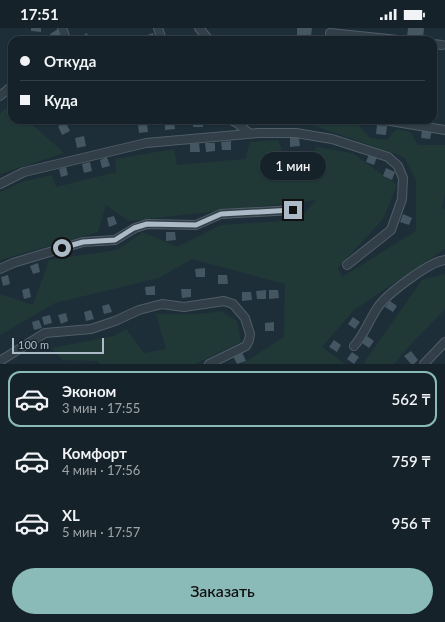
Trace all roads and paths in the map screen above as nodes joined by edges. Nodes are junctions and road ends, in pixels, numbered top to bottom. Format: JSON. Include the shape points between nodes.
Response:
{"nodes":[{"id":1,"x":199,"y":28,"type":"edge"},
{"id":2,"x":330,"y":34,"type":"edge"},
{"id":3,"x":206,"y":36,"type":"edge"},
{"id":4,"x":353,"y":36,"type":"edge"},
{"id":5,"x":437,"y":44,"type":"edge"},
{"id":6,"x":442,"y":44,"type":"dead end"},
{"id":7,"x":8,"y":89,"type":"edge"},
{"id":8,"x":0,"y":96,"type":"edge"},
{"id":9,"x":238,"y":124,"type":"edge"},
{"id":10,"x":408,"y":124,"type":"edge"},
{"id":11,"x":445,"y":130,"type":"edge"},
{"id":12,"x":249,"y":133,"type":"junction"},
{"id":13,"x":0,"y":184,"type":"edge"},
{"id":14,"x":293,"y":210,"type":"dead end"},
{"id":15,"x":445,"y":260,"type":"edge"},
{"id":16,"x":348,"y":265,"type":"dead end"},
{"id":17,"x":0,"y":269,"type":"edge"},
{"id":18,"x":445,"y":342,"type":"edge"},
{"id":19,"x":354,"y":346,"type":"dead end"},
{"id":20,"x":0,"y":361,"type":"edge"},
{"id":21,"x":209,"y":364,"type":"edge"},
{"id":22,"x":424,"y":364,"type":"edge"}],
"edges":[{"from":1,"to":3,"type":"street"},
{"from":2,"to":4,"type":"street"},
{"from":5,"to":6,"type":"street"},
{"from":7,"to":8,"type":"street"},
{"from":9,"to":12,"type":"street"},
{"from":10,"to":11,"type":"street"},
{"from":12,"to":13,"type":"street","via":[[146,143],[24,172]]},
{"from":12,"to":16,"type":"street","via":[[296,133],[332,139],[388,157],[398,166],[403,178],[402,199],[391,230]]},
{"from":14,"to":17,"type":"street","via":[[221,214],[196,225],[147,224],[134,228],[115,240],[83,242]]},
{"from":15,"to":19,"type":"street","via":[[426,268],[388,295]]},
{"from":18,"to":22,"type":"street"},
{"from":20,"to":21,"type":"street","via":[[45,333],[91,329],[162,304],[184,307],[224,301],[233,304],[245,318],[250,334],[249,340],[246,346]]}]}
